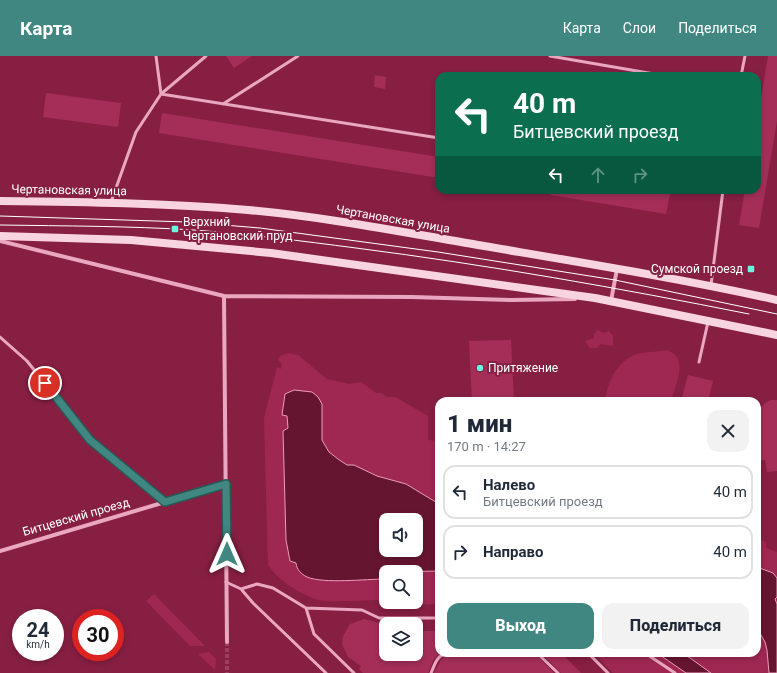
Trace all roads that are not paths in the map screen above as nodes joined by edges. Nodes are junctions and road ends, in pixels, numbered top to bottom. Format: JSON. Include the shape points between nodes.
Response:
{"nodes":[{"id":1,"x":156,"y":56,"type":"edge"},
{"id":2,"x":206,"y":56,"type":"edge"},
{"id":3,"x":298,"y":56,"type":"edge"},
{"id":4,"x":550,"y":56,"type":"edge"},
{"id":5,"x":744,"y":56,"type":"edge"},
{"id":6,"x":643,"y":72,"type":"edge"},
{"id":7,"x":742,"y":72,"type":"edge"},
{"id":8,"x":161,"y":94,"type":"junction"},
{"id":9,"x":223,"y":104,"type":"junction"},
{"id":10,"x":435,"y":137,"type":"edge"},
{"id":11,"x":722,"y":194,"type":"edge"},
{"id":12,"x":0,"y":201,"type":"edge"},
{"id":13,"x":111,"y":202,"type":"junction"},
{"id":14,"x":0,"y":236,"type":"edge"},
{"id":15,"x":0,"y":241,"type":"edge"},
{"id":16,"x":617,"y":269,"type":"junction"},
{"id":17,"x":711,"y":285,"type":"junction"},
{"id":18,"x":224,"y":296,"type":"junction"},
{"id":19,"x":595,"y":298,"type":"junction"},
{"id":20,"x":777,"y":300,"type":"edge"},
{"id":21,"x":611,"y":301,"type":"junction"},
{"id":22,"x":709,"y":320,"type":"junction"},
{"id":23,"x":777,"y":335,"type":"edge"},
{"id":24,"x":0,"y":337,"type":"edge"},
{"id":25,"x":699,"y":362,"type":"dead end"},
{"id":26,"x":226,"y":484,"type":"junction"},
{"id":27,"x":165,"y":502,"type":"junction"},
{"id":28,"x":0,"y":551,"type":"edge"},
{"id":29,"x":226,"y":582,"type":"junction"},
{"id":30,"x":241,"y":589,"type":"junction"},
{"id":31,"x":306,"y":608,"type":"junction"},
{"id":32,"x":435,"y":618,"type":"edge"},
{"id":33,"x":227,"y":642,"type":"tunnel mouth"},
{"id":34,"x":438,"y":657,"type":"edge"},
{"id":35,"x":542,"y":657,"type":"edge"},
{"id":36,"x":592,"y":657,"type":"edge"},
{"id":37,"x":651,"y":657,"type":"edge"},
{"id":38,"x":326,"y":673,"type":"edge"},
{"id":39,"x":354,"y":673,"type":"edge"},
{"id":40,"x":431,"y":673,"type":"edge"},
{"id":41,"x":558,"y":673,"type":"edge"},
{"id":42,"x":608,"y":673,"type":"edge"},
{"id":43,"x":675,"y":673,"type":"edge"}],
"edges":[{"from":1,"to":8,"type":"lane"},
{"from":2,"to":8,"type":"lane"},
{"from":3,"to":9,"type":"lane"},
{"from":4,"to":6,"type":"lane"},
{"from":5,"to":7,"type":"lane"},
{"from":8,"to":9,"type":"lane"},
{"from":8,"to":13,"type":"lane","via":[[136,132]]},
{"from":9,"to":10,"type":"lane"},
{"from":11,"to":17,"type":"lane"},
{"from":12,"to":13,"type":"main road","name":"Чертановская улица"},
{"from":13,"to":16,"type":"main road","name":"Чертановская улица","via":[[248,210],[320,218]]},
{"from":14,"to":19,"type":"main road","via":[[192,244]]},
{"from":15,"to":18,"type":"street"},
{"from":16,"to":17,"type":"main road","name":"Чертановская улица"},
{"from":16,"to":21,"type":"street"},
{"from":17,"to":20,"type":"main road","name":"Чертановская улица"},
{"from":18,"to":19,"type":"street","via":[[512,300]]},
{"from":18,"to":26,"type":"street"},
{"from":19,"to":21,"type":"main road"},
{"from":21,"to":22,"type":"main road"},
{"from":22,"to":23,"type":"main road"},
{"from":22,"to":25,"type":"lane"},
{"from":24,"to":27,"type":"lane","via":[[26,361],[90,440]]},
{"from":26,"to":27,"type":"street","name":"Битцевский проезд"},
{"from":26,"to":29,"type":"street"},
{"from":27,"to":28,"type":"street","name":"Битцевский проезд"},
{"from":29,"to":30,"type":"lane"},
{"from":29,"to":33,"type":"street"},
{"from":30,"to":31,"type":"lane","via":[[257,584],[273,588]]},
{"from":30,"to":38,"type":"lane"},
{"from":31,"to":32,"type":"lane","via":[[362,610],[379,618]]},
{"from":31,"to":39,"type":"lane","via":[[314,634]]},
{"from":34,"to":40,"type":"lane"},
{"from":35,"to":41,"type":"lane"},
{"from":36,"to":42,"type":"lane"},
{"from":37,"to":43,"type":"lane"}]}
